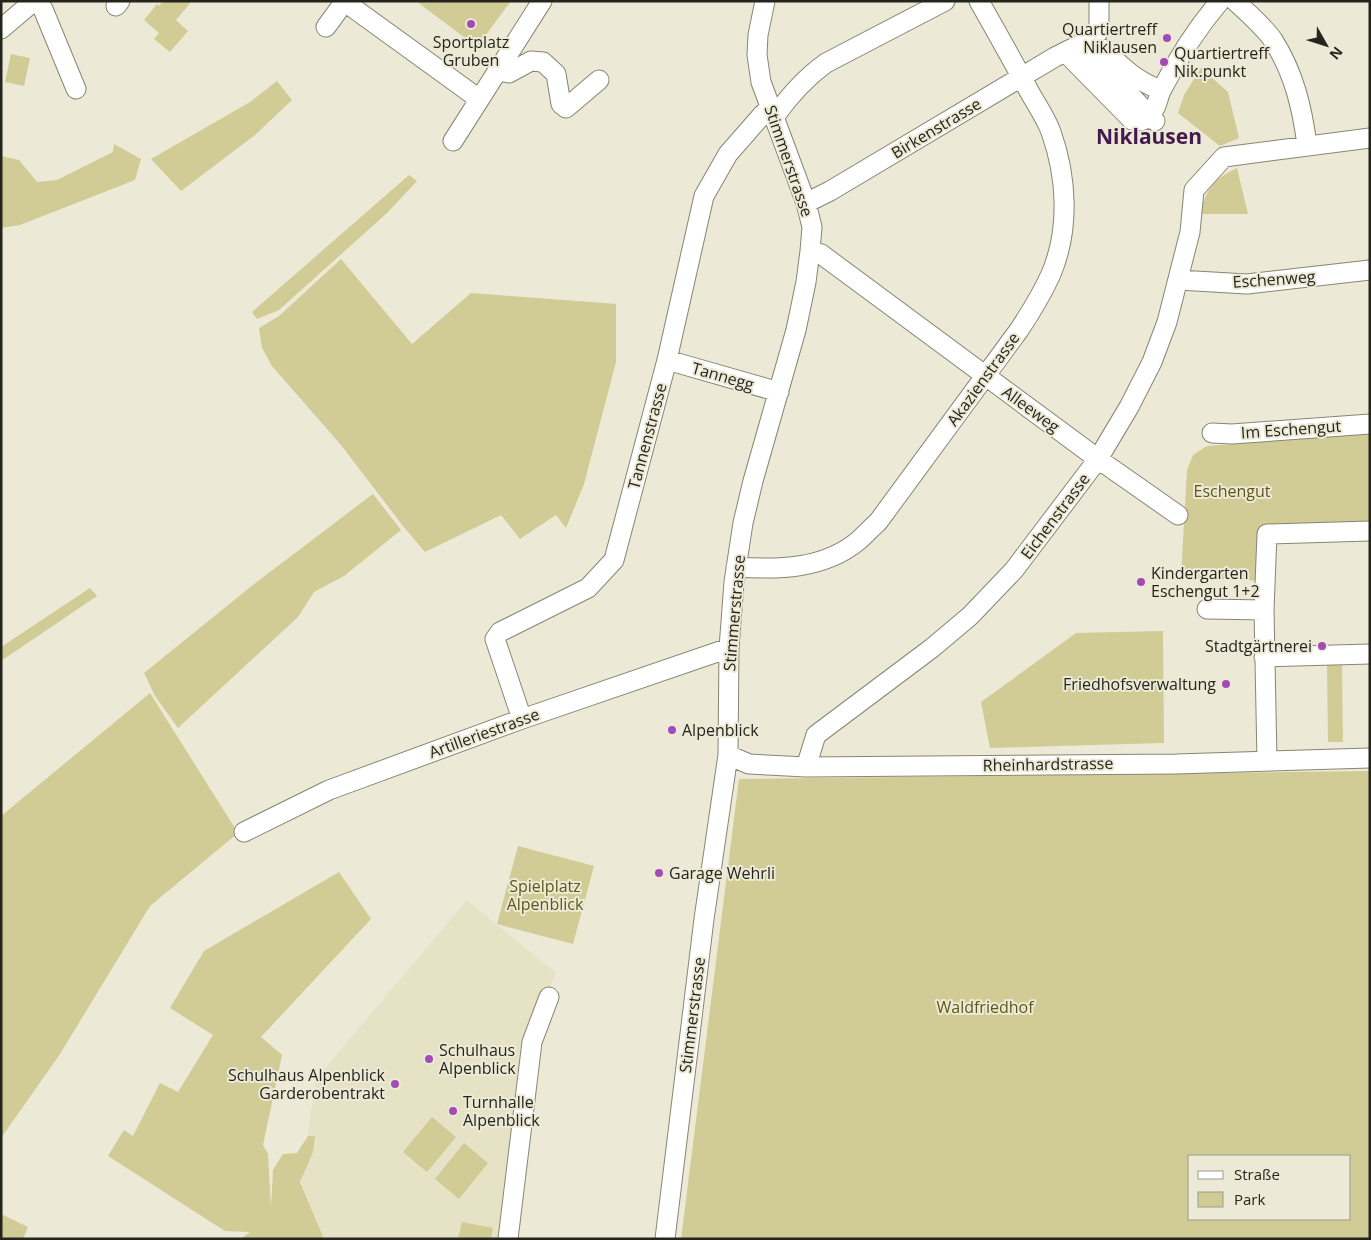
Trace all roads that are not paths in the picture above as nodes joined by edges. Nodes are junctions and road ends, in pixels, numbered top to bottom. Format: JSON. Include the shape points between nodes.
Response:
{"nodes":[{"id":1,"x":36,"y":1,"type":"edge"},
{"id":2,"x":345,"y":1,"type":"edge"},
{"id":3,"x":542,"y":1,"type":"edge"},
{"id":4,"x":765,"y":1,"type":"edge"},
{"id":5,"x":945,"y":1,"type":"edge"},
{"id":6,"x":979,"y":1,"type":"edge"},
{"id":7,"x":1099,"y":1,"type":"edge"},
{"id":8,"x":1220,"y":1,"type":"edge"},
{"id":9,"x":1236,"y":1,"type":"edge"},
{"id":10,"x":326,"y":27,"type":"dead end"},
{"id":11,"x":1,"y":29,"type":"edge"},
{"id":12,"x":1080,"y":45,"type":"junction"},
{"id":13,"x":497,"y":71,"type":"junction"},
{"id":14,"x":1022,"y":78,"type":"junction"},
{"id":15,"x":599,"y":80,"type":"dead end"},
{"id":16,"x":76,"y":89,"type":"dead end"},
{"id":17,"x":1161,"y":90,"type":"junction"},
{"id":18,"x":479,"y":99,"type":"junction"},
{"id":19,"x":773,"y":112,"type":"junction"},
{"id":20,"x":1153,"y":118,"type":"junction"},
{"id":21,"x":1370,"y":138,"type":"edge"},
{"id":22,"x":453,"y":142,"type":"dead end"},
{"id":23,"x":1307,"y":146,"type":"junction"},
{"id":24,"x":806,"y":202,"type":"junction"},
{"id":25,"x":810,"y":251,"type":"junction"},
{"id":26,"x":1370,"y":270,"type":"edge"},
{"id":27,"x":1178,"y":280,"type":"junction"},
{"id":28,"x":667,"y":360,"type":"junction"},
{"id":29,"x":985,"y":375,"type":"junction"},
{"id":30,"x":779,"y":392,"type":"junction"},
{"id":31,"x":1370,"y":424,"type":"edge"},
{"id":32,"x":1212,"y":433,"type":"dead end"},
{"id":33,"x":1098,"y":459,"type":"junction"},
{"id":34,"x":1178,"y":515,"type":"dead end"},
{"id":35,"x":1370,"y":531,"type":"edge"},
{"id":36,"x":736,"y":567,"type":"junction"},
{"id":37,"x":1207,"y":609,"type":"dead end"},
{"id":38,"x":1264,"y":610,"type":"junction"},
{"id":39,"x":729,"y":648,"type":"junction"},
{"id":40,"x":1370,"y":654,"type":"edge"},
{"id":41,"x":1264,"y":658,"type":"junction"},
{"id":42,"x":522,"y":719,"type":"junction"},
{"id":43,"x":728,"y":755,"type":"junction"},
{"id":44,"x":1370,"y":758,"type":"edge"},
{"id":45,"x":1267,"y":761,"type":"junction"},
{"id":46,"x":806,"y":766,"type":"junction"},
{"id":47,"x":244,"y":832,"type":"dead end"},
{"id":48,"x":549,"y":997,"type":"dead end"},
{"id":49,"x":508,"y":1239,"type":"edge"},
{"id":50,"x":665,"y":1239,"type":"edge"}],
"edges":[{"from":1,"to":11,"type":"street"},
{"from":1,"to":16,"type":"street","via":[[43,9]]},
{"from":2,"to":10,"type":"street"},
{"from":2,"to":18,"type":"street"},
{"from":3,"to":13,"type":"street"},
{"from":4,"to":19,"type":"street","name":"Stimmerstrasse","via":[[758,30],[757,55],[761,82]]},
{"from":5,"to":19,"type":"street","name":"Tannenstrasse","via":[[826,63]]},
{"from":6,"to":14,"type":"street","name":"Akazienstrasse"},
{"from":7,"to":12,"type":"street","via":[[1099,30]]},
{"from":8,"to":17,"type":"street","via":[[1191,39]]},
{"from":9,"to":23,"type":"street","via":[[1272,39],[1292,77],[1302,110]]},
{"from":12,"to":14,"type":"street","name":"Birkenstrasse"},
{"from":12,"to":17,"type":"street","via":[[1145,84]]},
{"from":12,"to":20,"type":"street"},
{"from":12,"to":20,"type":"street","via":[[1132,120],[1138,122]]},
{"from":13,"to":15,"type":"street","via":[[509,73],[531,61],[544,62],[556,74],[561,104],[566,108]]},
{"from":13,"to":18,"type":"street"},
{"from":14,"to":24,"type":"street","name":"Birkenstrasse"},
{"from":14,"to":29,"type":"street","name":"Akazienstrasse","via":[[1050,130],[1058,155],[1065,207],[1052,272],[1039,300]]},
{"from":17,"to":20,"type":"street"},
{"from":18,"to":22,"type":"street"},
{"from":19,"to":24,"type":"street","name":"Stimmerstrasse"},
{"from":19,"to":28,"type":"street","name":"Tannenstrasse","via":[[763,114],[728,154],[704,196]]},
{"from":21,"to":23,"type":"street"},
{"from":23,"to":27,"type":"street","name":"Eichenstrasse","via":[[1224,157],[1194,190],[1190,232]]},
{"from":24,"to":25,"type":"street","name":"Stimmerstrasse","via":[[812,227]]},
{"from":25,"to":29,"type":"street","name":"Alleeweg","via":[[821,254]]},
{"from":25,"to":30,"type":"street","name":"Stimmerstrasse","via":[[796,330]]},
{"from":26,"to":27,"type":"street","name":"Eschenweg","via":[[1247,284]]},
{"from":27,"to":33,"type":"street","name":"Eichenstrasse","via":[[1152,362]]},
{"from":28,"to":30,"type":"street","name":"Tannegg"},
{"from":28,"to":42,"type":"street","name":"Tannenstrasse","via":[[614,560],[588,588],[500,632],[495,639]]},
{"from":29,"to":33,"type":"street","name":"Alleeweg"},
{"from":29,"to":36,"type":"street","name":"Akazienstrasse","via":[[878,522],[857,542],[833,557],[806,566]]},
{"from":30,"to":36,"type":"street","name":"Stimmerstrasse","via":[[753,481]]},
{"from":31,"to":32,"type":"street","name":"Im Eschengut"},
{"from":33,"to":34,"type":"street","name":"Alleeweg"},
{"from":33,"to":46,"type":"street","name":"Eichenstrasse","via":[[1014,570],[970,616],[932,648],[816,735]]},
{"from":35,"to":38,"type":"street","via":[[1267,534]]},
{"from":36,"to":39,"type":"street","name":"Stimmerstrasse"},
{"from":37,"to":38,"type":"street"},
{"from":38,"to":41,"type":"street"},
{"from":39,"to":42,"type":"street","name":"Artilleriestrasse"},
{"from":39,"to":43,"type":"street","name":"Stimmerstrasse"},
{"from":40,"to":41,"type":"street"},
{"from":41,"to":45,"type":"street"},
{"from":42,"to":47,"type":"street","name":"Artilleriestrasse","via":[[329,790]]},
{"from":43,"to":46,"type":"street","name":"Rheinhardstrasse","via":[[749,764]]},
{"from":43,"to":50,"type":"street","name":"Stimmerstrasse","via":[[704,919]]},
{"from":44,"to":45,"type":"street","name":"Rheinhardstrasse"},
{"from":45,"to":46,"type":"street","name":"Rheinhardstrasse"},
{"from":48,"to":49,"type":"street","via":[[532,1042]]}]}
